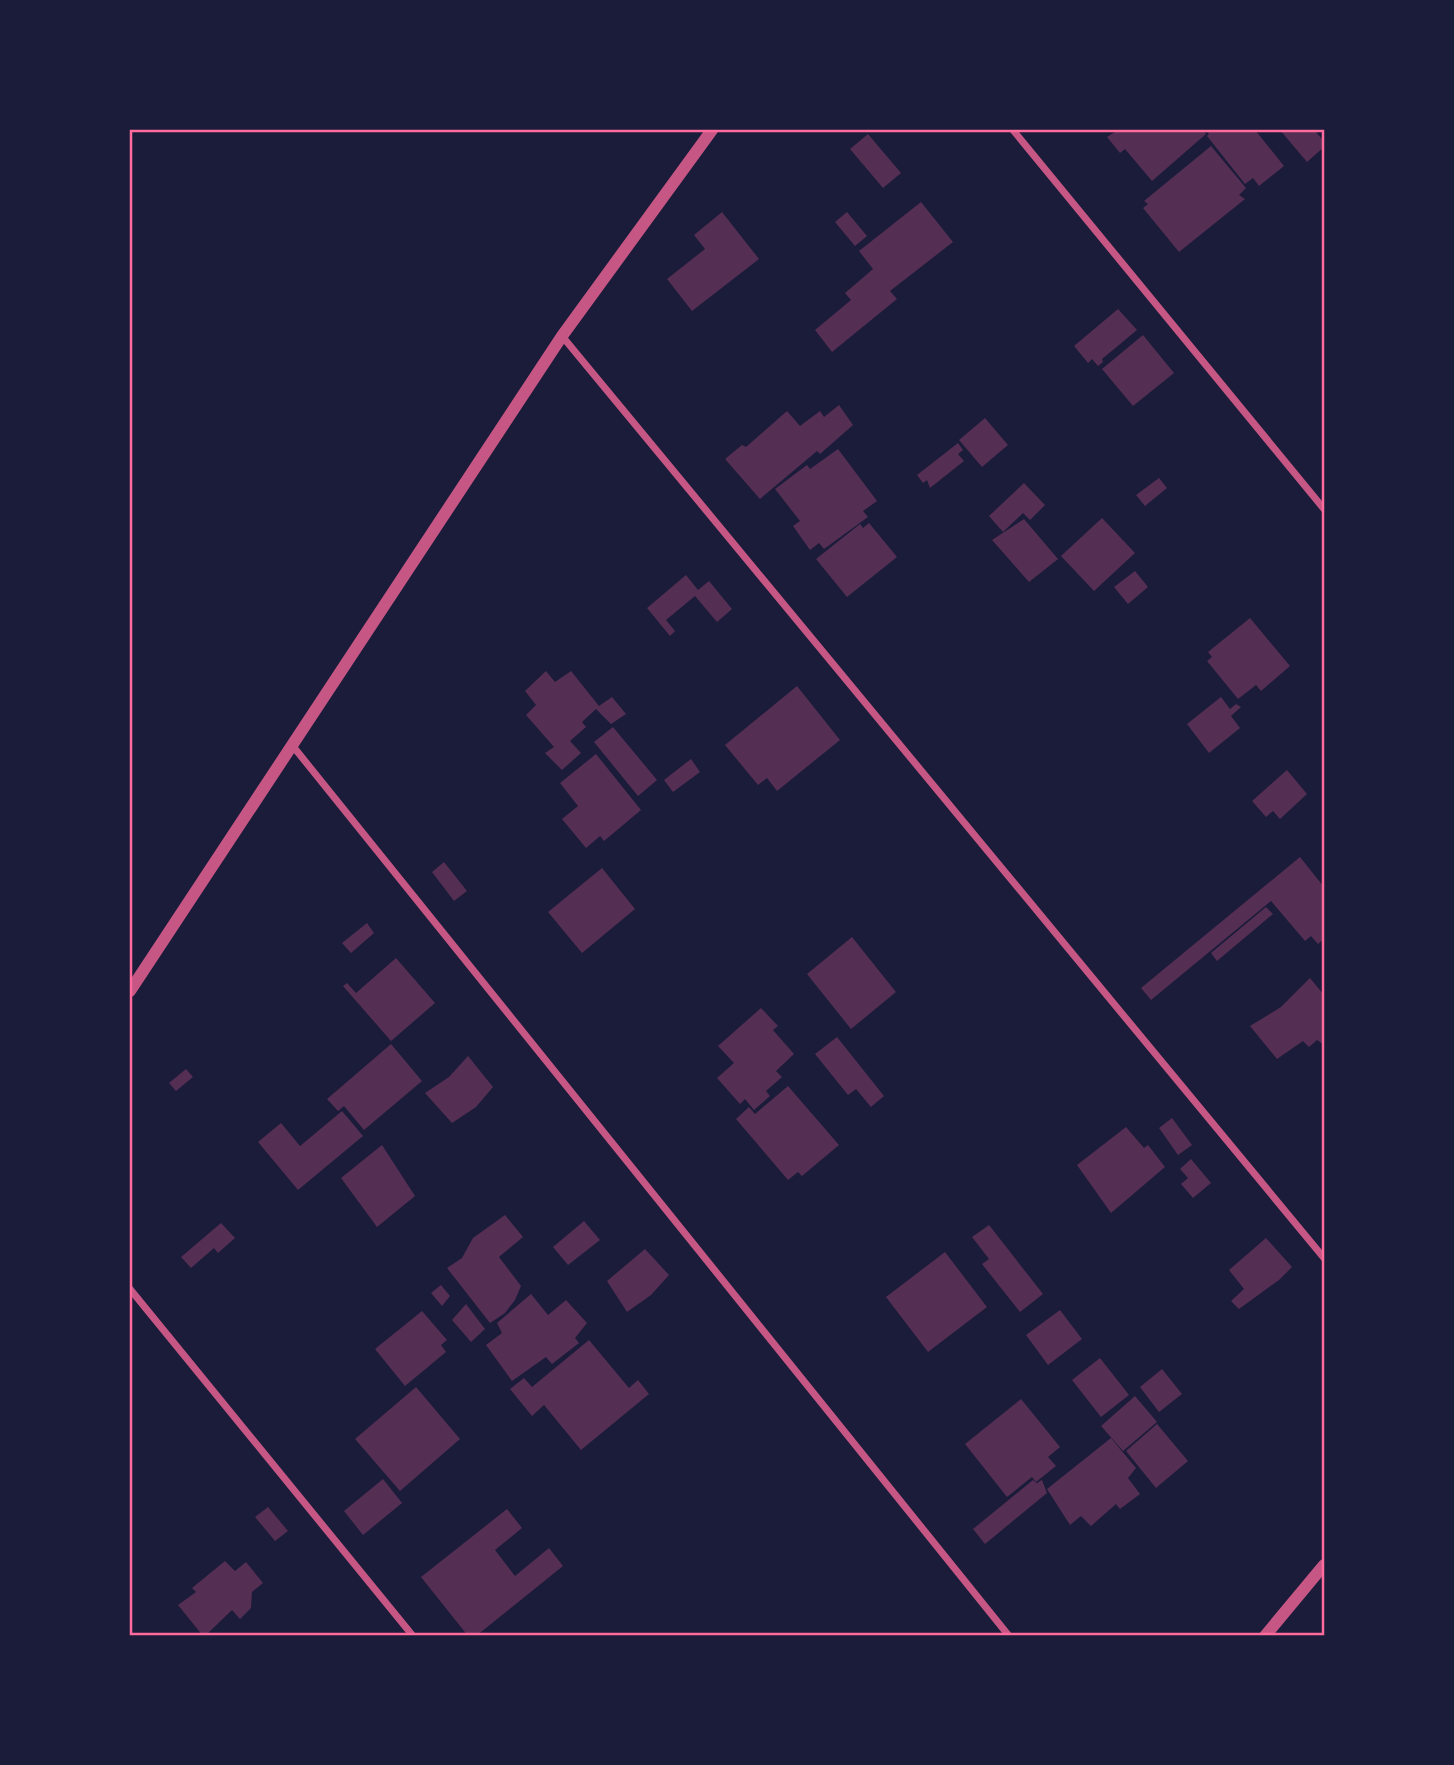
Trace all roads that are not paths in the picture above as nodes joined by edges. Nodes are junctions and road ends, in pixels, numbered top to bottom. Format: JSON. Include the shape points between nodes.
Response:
{"nodes":[{"id":1,"x":712,"y":130,"type":"edge"},
{"id":2,"x":1013,"y":130,"type":"edge"},
{"id":3,"x":562,"y":337,"type":"junction"},
{"id":4,"x":1325,"y":509,"type":"edge"},
{"id":5,"x":291,"y":744,"type":"junction"},
{"id":6,"x":130,"y":991,"type":"edge"},
{"id":7,"x":1325,"y":1258,"type":"edge"},
{"id":8,"x":130,"y":1289,"type":"edge"},
{"id":9,"x":1325,"y":1565,"type":"edge"},
{"id":10,"x":413,"y":1636,"type":"edge"},
{"id":11,"x":1009,"y":1636,"type":"edge"},
{"id":12,"x":1265,"y":1636,"type":"edge"}],
"edges":[{"from":1,"to":3,"type":"street"},
{"from":2,"to":4,"type":"street"},
{"from":3,"to":5,"type":"street"},
{"from":3,"to":7,"type":"street"},
{"from":5,"to":6,"type":"street"},
{"from":5,"to":11,"type":"street"},
{"from":8,"to":10,"type":"street"},
{"from":9,"to":12,"type":"street"}]}
